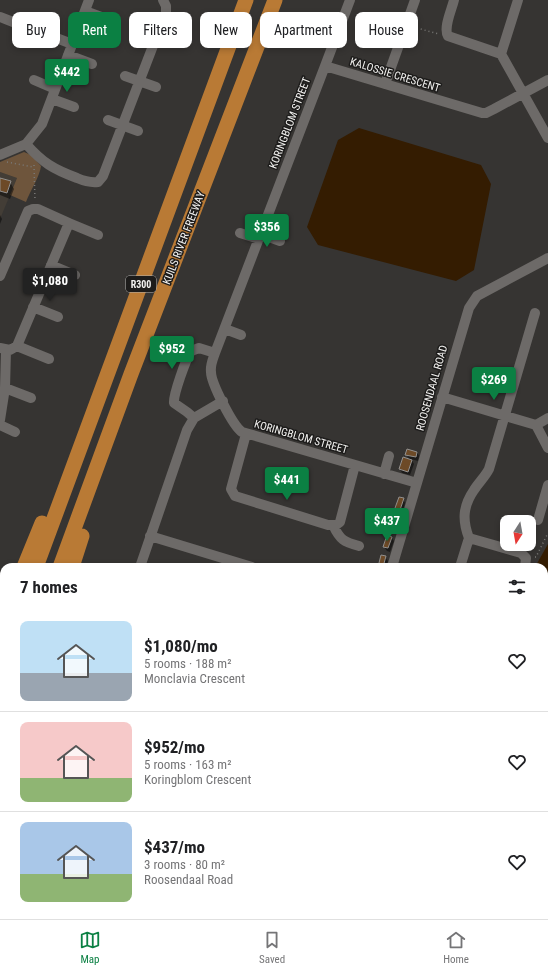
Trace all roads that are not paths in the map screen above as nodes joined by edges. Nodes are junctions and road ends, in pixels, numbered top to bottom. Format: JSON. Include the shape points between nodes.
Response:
{"nodes":[{"id":1,"x":90,"y":0,"type":"edge"},
{"id":2,"x":163,"y":0,"type":"edge"},
{"id":3,"x":246,"y":0,"type":"edge"},
{"id":4,"x":275,"y":0,"type":"edge"},
{"id":5,"x":350,"y":0,"type":"edge"},
{"id":6,"x":414,"y":0,"type":"edge"},
{"id":7,"x":454,"y":0,"type":"edge"},
{"id":8,"x":518,"y":0,"type":"edge"},
{"id":9,"x":85,"y":11,"type":"edge"},
{"id":10,"x":166,"y":12,"type":"edge"},
{"id":11,"x":0,"y":17,"type":"edge"},
{"id":12,"x":12,"y":22,"type":"edge"},
{"id":13,"x":71,"y":48,"type":"edge"},
{"id":14,"x":152,"y":48,"type":"edge"},
{"id":15,"x":502,"y":54,"type":"junction"},
{"id":16,"x":68,"y":55,"type":"junction"},
{"id":17,"x":92,"y":64,"type":"dead end"},
{"id":18,"x":325,"y":66,"type":"junction"},
{"id":19,"x":125,"y":76,"type":"dead end"},
{"id":20,"x":34,"y":80,"type":"dead end"},
{"id":21,"x":548,"y":80,"type":"edge"},
{"id":22,"x":139,"y":82,"type":"junction"},
{"id":23,"x":385,"y":84,"type":"junction"},
{"id":24,"x":156,"y":87,"type":"dead end"},
{"id":25,"x":55,"y":89,"type":"junction"},
{"id":26,"x":523,"y":93,"type":"junction"},
{"id":27,"x":52,"y":99,"type":"junction"},
{"id":28,"x":74,"y":107,"type":"dead end"},
{"id":29,"x":108,"y":120,"type":"dead end"},
{"id":30,"x":123,"y":126,"type":"junction"},
{"id":31,"x":138,"y":131,"type":"dead end"},
{"id":32,"x":548,"y":138,"type":"edge"},
{"id":33,"x":26,"y":144,"type":"junction"},
{"id":34,"x":1,"y":158,"type":"edge"},
{"id":35,"x":69,"y":223,"type":"junction"},
{"id":36,"x":240,"y":233,"type":"dead end"},
{"id":37,"x":98,"y":235,"type":"dead end"},
{"id":38,"x":260,"y":237,"type":"junction"},
{"id":39,"x":280,"y":241,"type":"dead end"},
{"id":40,"x":548,"y":258,"type":"edge"},
{"id":41,"x":51,"y":265,"type":"junction"},
{"id":42,"x":75,"y":275,"type":"dead end"},
{"id":43,"x":0,"y":276,"type":"edge"},
{"id":44,"x":33,"y":307,"type":"junction"},
{"id":45,"x":535,"y":313,"type":"dead end"},
{"id":46,"x":58,"y":317,"type":"dead end"},
{"id":47,"x":225,"y":329,"type":"junction"},
{"id":48,"x":241,"y":335,"type":"dead end"},
{"id":49,"x":16,"y":346,"type":"junction"},
{"id":50,"x":3,"y":349,"type":"edge"},
{"id":51,"x":215,"y":353,"type":"junction"},
{"id":52,"x":49,"y":359,"type":"dead end"},
{"id":53,"x":132,"y":374,"type":"junction"},
{"id":54,"x":5,"y":388,"type":"junction"},
{"id":55,"x":103,"y":388,"type":"junction"},
{"id":56,"x":442,"y":397,"type":"junction"},
{"id":57,"x":31,"y":398,"type":"dead end"},
{"id":58,"x":223,"y":401,"type":"junction"},
{"id":59,"x":504,"y":415,"type":"junction"},
{"id":60,"x":194,"y":418,"type":"junction"},
{"id":61,"x":548,"y":418,"type":"edge"},
{"id":62,"x":0,"y":420,"type":"edge"},
{"id":63,"x":0,"y":425,"type":"edge"},
{"id":64,"x":536,"y":425,"type":"junction"},
{"id":65,"x":15,"y":432,"type":"dead end"},
{"id":66,"x":246,"y":434,"type":"junction"},
{"id":67,"x":548,"y":448,"type":"edge"},
{"id":68,"x":389,"y":456,"type":"dead end"},
{"id":69,"x":355,"y":465,"type":"junction"},
{"id":70,"x":384,"y":474,"type":"junction"},
{"id":71,"x":417,"y":483,"type":"junction"},
{"id":72,"x":548,"y":485,"type":"edge"},
{"id":73,"x":538,"y":520,"type":"dead end"},
{"id":74,"x":333,"y":525,"type":"junction"},
{"id":75,"x":150,"y":536,"type":"junction"},
{"id":76,"x":469,"y":538,"type":"junction"},
{"id":77,"x":359,"y":546,"type":"dead end"},
{"id":78,"x":26,"y":563,"type":"edge"},
{"id":79,"x":37,"y":563,"type":"edge"},
{"id":80,"x":61,"y":563,"type":"edge"},
{"id":81,"x":73,"y":563,"type":"edge"},
{"id":82,"x":141,"y":563,"type":"edge"},
{"id":83,"x":239,"y":563,"type":"edge"},
{"id":84,"x":393,"y":563,"type":"edge"},
{"id":85,"x":461,"y":563,"type":"edge"},
{"id":86,"x":525,"y":563,"type":"edge"}],
"edges":[{"from":1,"to":9,"type":"street"},
{"from":2,"to":10,"type":"street"},
{"from":3,"to":55,"type":"highway","number":"R300"},
{"from":4,"to":53,"type":"highway","name":"KUILS RIVER FREEWAY","number":"R300"},
{"from":5,"to":18,"type":"street"},
{"from":6,"to":23,"type":"street"},
{"from":7,"to":15,"type":"street","via":[[446,28],[447,34]]},
{"from":8,"to":15,"type":"street"},
{"from":11,"to":12,"type":"street"},
{"from":13,"to":16,"type":"street"},
{"from":14,"to":22,"type":"street"},
{"from":15,"to":26,"type":"street"},
{"from":16,"to":17,"type":"street"},
{"from":16,"to":25,"type":"street"},
{"from":18,"to":23,"type":"street","name":"KALOSSIE CRESCENT"},
{"from":18,"to":38,"type":"street","name":"KORINGBLOM STREET"},
{"from":19,"to":22,"type":"street"},
{"from":20,"to":25,"type":"street"},
{"from":21,"to":26,"type":"street","name":"KALOSSIE CRESCENT"},
{"from":22,"to":24,"type":"street"},
{"from":22,"to":30,"type":"street"},
{"from":23,"to":26,"type":"street","name":"KALOSSIE CRESCENT","via":[[482,113]]},
{"from":25,"to":27,"type":"street"},
{"from":26,"to":32,"type":"street"},
{"from":27,"to":28,"type":"street"},
{"from":27,"to":33,"type":"street","via":[[42,124]]},
{"from":29,"to":30,"type":"street"},
{"from":30,"to":31,"type":"street"},
{"from":30,"to":33,"type":"street","via":[[104,176],[98,182],[88,182],[54,169]]},
{"from":33,"to":34,"type":"street"},
{"from":35,"to":37,"type":"street"},
{"from":35,"to":41,"type":"street"},
{"from":35,"to":43,"type":"street","via":[[40,210],[28,211]]},
{"from":36,"to":38,"type":"street"},
{"from":38,"to":39,"type":"street"},
{"from":38,"to":47,"type":"street","name":"KORINGBLOM STREET"},
{"from":40,"to":56,"type":"street","name":"ROOSENDAAL ROAD","via":[[477,296],[473,301],[465,318]]},
{"from":41,"to":42,"type":"street"},
{"from":41,"to":44,"type":"street"},
{"from":44,"to":46,"type":"street"},
{"from":44,"to":49,"type":"street"},
{"from":45,"to":59,"type":"street"},
{"from":47,"to":48,"type":"street"},
{"from":47,"to":51,"type":"street","name":"KORINGBLOM STREET"},
{"from":49,"to":50,"type":"street","via":[[12,350]]},
{"from":49,"to":52,"type":"street"},
{"from":50,"to":54,"type":"street"},
{"from":51,"to":58,"type":"street","name":"KORINGBLOM STREET","via":[[211,373]]},
{"from":51,"to":60,"type":"street","via":[[199,348],[191,351],[176,392],[175,405]]},
{"from":53,"to":80,"type":"highway","name":"KUILS RIVER FREEWAY","number":"R300"},
{"from":53,"to":81,"type":"highway","via":[[122,416]]},
{"from":54,"to":57,"type":"street"},
{"from":54,"to":62,"type":"street"},
{"from":55,"to":78,"type":"highway","via":[[87,410]]},
{"from":55,"to":79,"type":"highway","number":"R300"},
{"from":56,"to":59,"type":"street"},
{"from":56,"to":71,"type":"street","name":"ROOSENDAAL ROAD"},
{"from":58,"to":60,"type":"street"},
{"from":58,"to":66,"type":"street","name":"KORINGBLOM STREET","via":[[236,427]]},
{"from":59,"to":64,"type":"street"},
{"from":59,"to":76,"type":"street","via":[[489,469],[471,495],[465,510],[464,521]]},
{"from":60,"to":75,"type":"street","via":[[187,430]]},
{"from":61,"to":64,"type":"street"},
{"from":63,"to":65,"type":"street"},
{"from":64,"to":67,"type":"street"},
{"from":66,"to":69,"type":"street","name":"KORINGBLOM STREET"},
{"from":66,"to":74,"type":"street","via":[[231,489],[234,496]]},
{"from":68,"to":70,"type":"street"},
{"from":69,"to":70,"type":"street","name":"KORINGBLOM STREET"},
{"from":69,"to":74,"type":"street","via":[[340,522]]},
{"from":70,"to":71,"type":"street","name":"KORINGBLOM STREET"},
{"from":71,"to":84,"type":"street","name":"ROOSENDAAL ROAD"},
{"from":72,"to":73,"type":"street"},
{"from":74,"to":77,"type":"street","via":[[343,541]]},
{"from":75,"to":82,"type":"street"},
{"from":75,"to":83,"type":"street"},
{"from":76,"to":85,"type":"street"},
{"from":76,"to":86,"type":"street","via":[[521,553]]}]}
